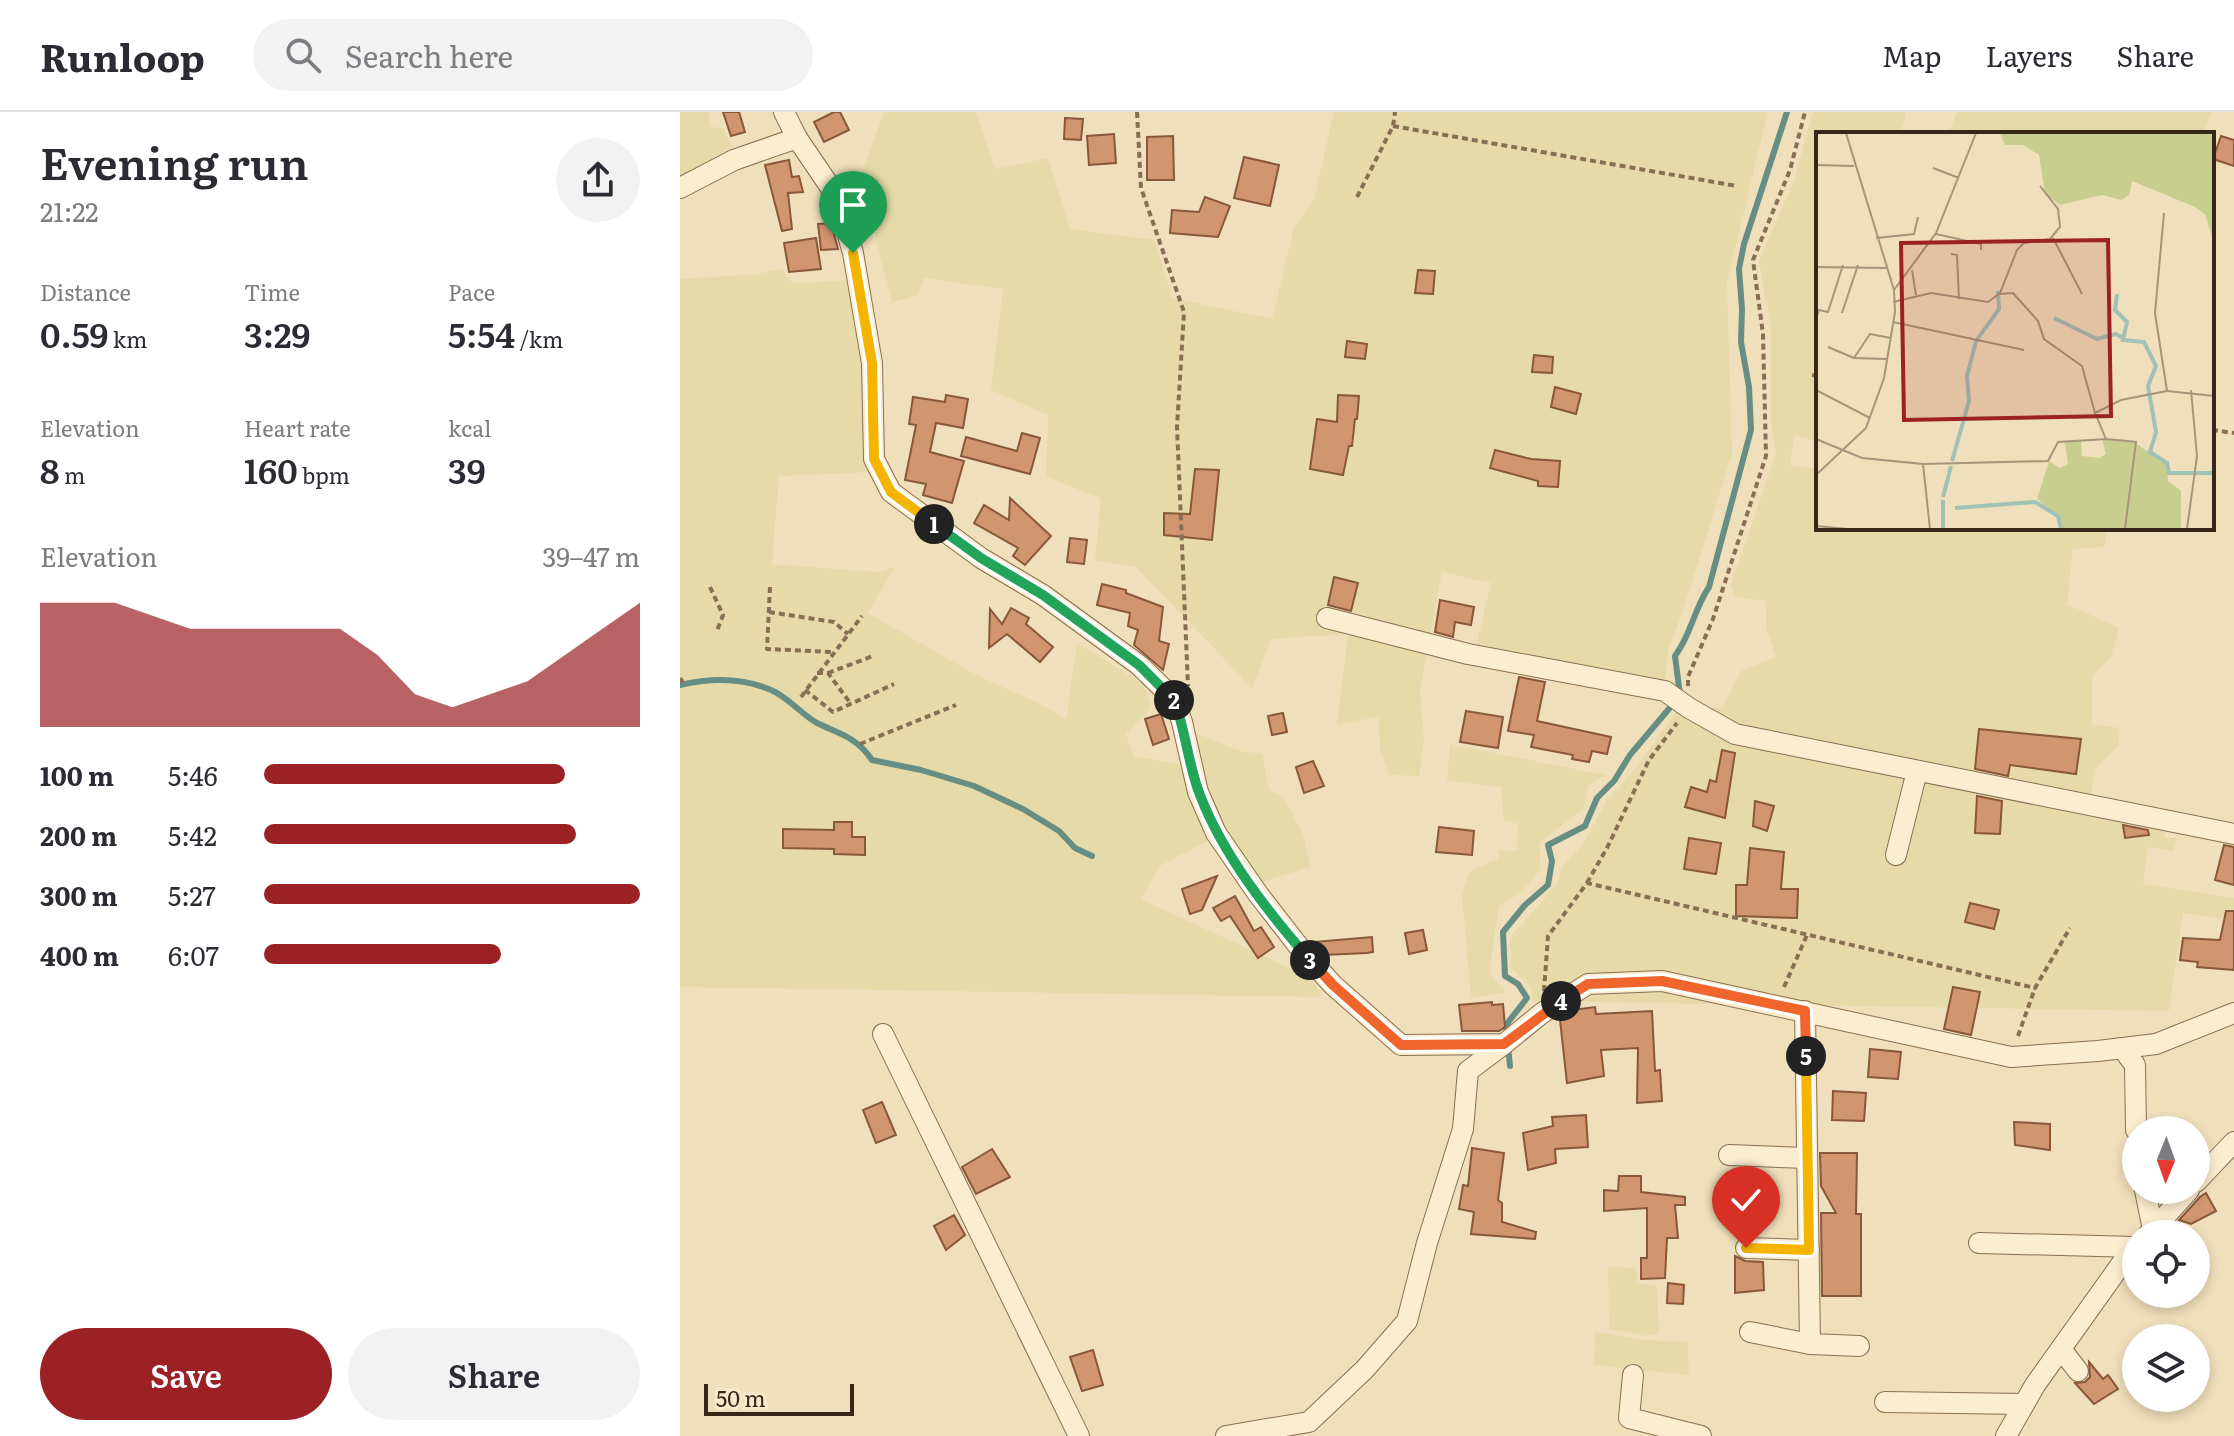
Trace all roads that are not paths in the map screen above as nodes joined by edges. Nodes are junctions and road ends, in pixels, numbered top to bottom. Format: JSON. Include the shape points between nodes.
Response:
{"nodes":[{"id":1,"x":784,"y":112,"type":"edge"},
{"id":2,"x":797,"y":138,"type":"junction"},
{"id":3,"x":680,"y":188,"type":"edge"},
{"id":4,"x":1327,"y":618,"type":"dead end"},
{"id":5,"x":1917,"y":771,"type":"junction"},
{"id":6,"x":2234,"y":834,"type":"edge"},
{"id":7,"x":1896,"y":855,"type":"dead end"},
{"id":8,"x":1805,"y":1011,"type":"junction"},
{"id":9,"x":2234,"y":1013,"type":"edge"},
{"id":10,"x":883,"y":1034,"type":"dead end"},
{"id":11,"x":1504,"y":1044,"type":"junction"},
{"id":12,"x":2122,"y":1048,"type":"junction"},
{"id":13,"x":2136,"y":1116,"type":"edge"},
{"id":14,"x":2234,"y":1142,"type":"edge"},
{"id":15,"x":1729,"y":1155,"type":"dead end"},
{"id":16,"x":1807,"y":1158,"type":"junction"},
{"id":17,"x":2210,"y":1167,"type":"edge"},
{"id":18,"x":2176,"y":1204,"type":"edge"},
{"id":19,"x":2162,"y":1220,"type":"edge"},
{"id":20,"x":1979,"y":1243,"type":"dead end"},
{"id":21,"x":1746,"y":1248,"type":"dead end"},
{"id":22,"x":2122,"y":1248,"type":"edge"},
{"id":23,"x":1809,"y":1250,"type":"junction"},
{"id":24,"x":2122,"y":1263,"type":"edge"},
{"id":25,"x":1750,"y":1332,"type":"dead end"},
{"id":26,"x":1810,"y":1344,"type":"junction"},
{"id":27,"x":1859,"y":1346,"type":"dead end"},
{"id":28,"x":2061,"y":1349,"type":"junction"},
{"id":29,"x":2078,"y":1371,"type":"dead end"},
{"id":30,"x":1633,"y":1375,"type":"dead end"},
{"id":31,"x":1885,"y":1402,"type":"dead end"},
{"id":32,"x":2024,"y":1404,"type":"junction"},
{"id":33,"x":1079,"y":1436,"type":"edge"},
{"id":34,"x":1226,"y":1436,"type":"edge"},
{"id":35,"x":1701,"y":1436,"type":"edge"},
{"id":36,"x":2006,"y":1436,"type":"edge"}],
"edges":[{"from":1,"to":2,"type":"street"},
{"from":2,"to":3,"type":"street","via":[[734,160]]},
{"from":2,"to":11,"type":"street","via":[[837,197],[853,253],[872,363],[874,459],[891,492],[1139,665],[1174,699],[1198,792],[1216,833],[1333,985],[1401,1045]]},
{"from":4,"to":5,"type":"street","via":[[1468,654],[1665,691],[1735,734]]},
{"from":5,"to":6,"type":"street"},
{"from":5,"to":7,"type":"street"},
{"from":8,"to":11,"type":"street","via":[[1662,981],[1588,984]]},
{"from":8,"to":12,"type":"street","via":[[2011,1057]]},
{"from":8,"to":16,"type":"street"},
{"from":9,"to":12,"type":"street","via":[[2156,1044]]},
{"from":10,"to":33,"type":"street"},
{"from":11,"to":34,"type":"street","via":[[1468,1071],[1463,1129],[1407,1321],[1309,1422]]},
{"from":12,"to":13,"type":"street","via":[[2135,1065]]},
{"from":14,"to":17,"type":"street"},
{"from":15,"to":16,"type":"street"},
{"from":16,"to":23,"type":"street"},
{"from":18,"to":19,"type":"street"},
{"from":20,"to":22,"type":"street"},
{"from":21,"to":23,"type":"street"},
{"from":23,"to":26,"type":"street"},
{"from":24,"to":28,"type":"street"},
{"from":25,"to":26,"type":"street"},
{"from":26,"to":27,"type":"street"},
{"from":28,"to":29,"type":"street"},
{"from":28,"to":32,"type":"street"},
{"from":30,"to":35,"type":"street","via":[[1629,1418]]},
{"from":31,"to":32,"type":"street"},
{"from":32,"to":36,"type":"street"}]}
